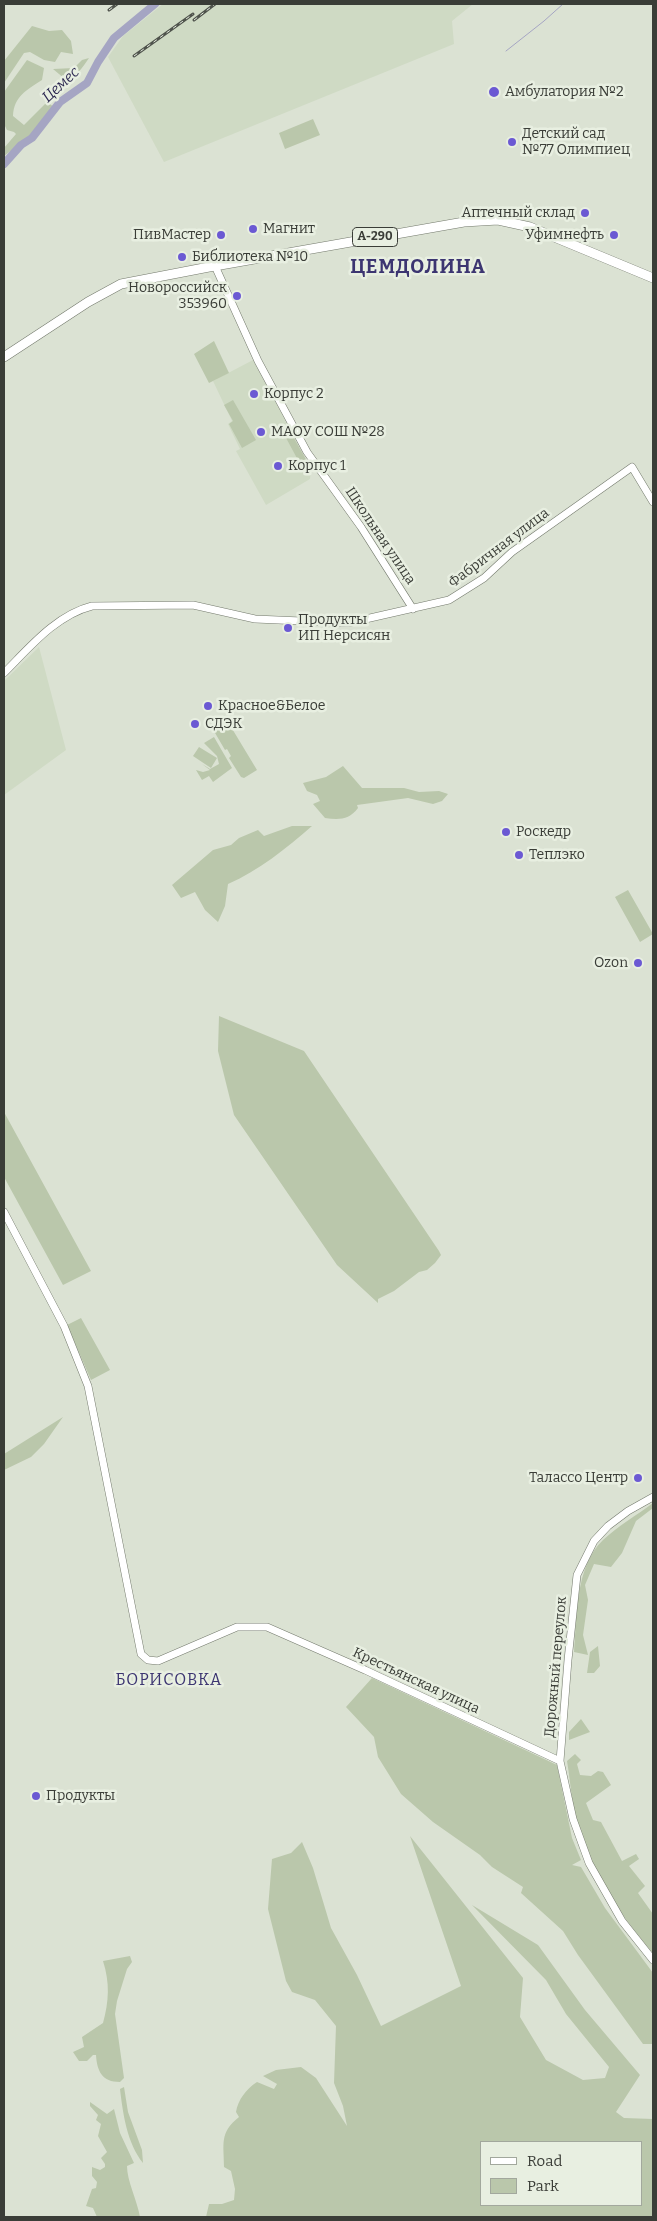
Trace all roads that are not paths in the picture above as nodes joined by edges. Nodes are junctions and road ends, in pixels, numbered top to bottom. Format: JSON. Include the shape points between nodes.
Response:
{"nodes":[{"id":1,"x":215,"y":266,"type":"junction"},
{"id":2,"x":653,"y":278,"type":"edge"},
{"id":3,"x":4,"y":357,"type":"edge"},
{"id":4,"x":653,"y":502,"type":"edge"},
{"id":5,"x":413,"y":609,"type":"junction"},
{"id":6,"x":4,"y":673,"type":"edge"},
{"id":7,"x":4,"y":1212,"type":"edge"},
{"id":8,"x":653,"y":1497,"type":"edge"},
{"id":9,"x":560,"y":1762,"type":"junction"},
{"id":10,"x":653,"y":1960,"type":"edge"}],
"edges":[{"from":1,"to":2,"type":"highway","number":"А-290","via":[[481,220],[530,227]]},
{"from":1,"to":3,"type":"highway","number":"А-290","via":[[114,288]]},
{"from":1,"to":5,"type":"main road","name":"Школьная улица","via":[[255,356],[306,452],[361,527]]},
{"from":4,"to":5,"type":"main road","name":"Фабричная улица","via":[[632,467],[512,552],[466,590],[450,600]]},
{"from":5,"to":6,"type":"main road","name":"Фабричная улица","via":[[358,621],[328,623],[254,619],[193,605],[92,606],[66,617],[32,644]]},
{"from":7,"to":9,"type":"main road","name":"Крестьянская улица","via":[[64,1326],[88,1386],[141,1654],[148,1660],[158,1661],[237,1627],[268,1628]]},
{"from":8,"to":9,"type":"main road","name":"Дорожный переулок","via":[[608,1526],[594,1541],[577,1575]]},
{"from":9,"to":10,"type":"main road","name":"Дорожный переулок","via":[[573,1820],[589,1863],[622,1921]]}]}
